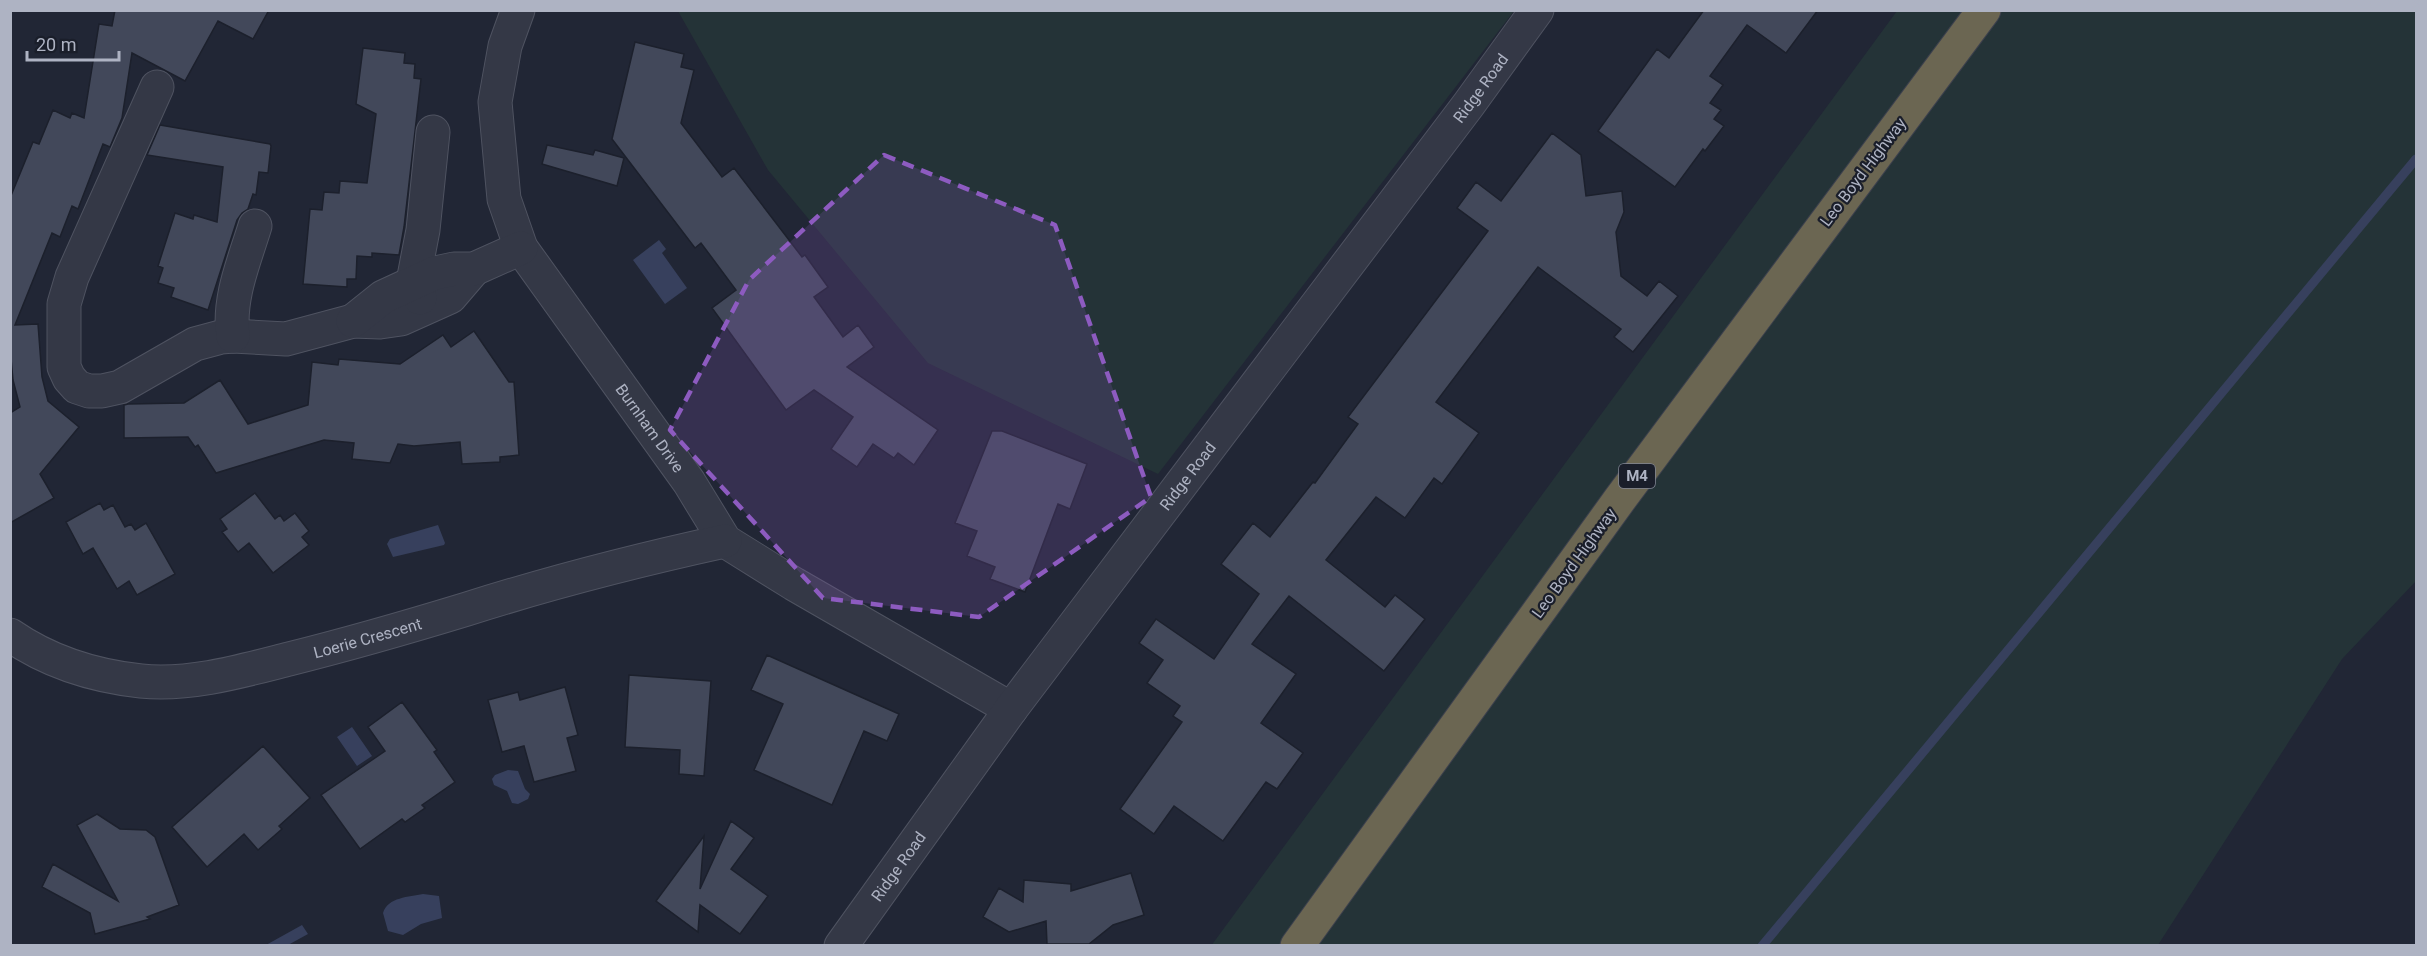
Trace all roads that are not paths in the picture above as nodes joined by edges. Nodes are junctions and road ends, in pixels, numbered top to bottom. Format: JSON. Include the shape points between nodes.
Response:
{"nodes":[{"id":1,"x":518,"y":10,"type":"edge"},
{"id":2,"x":1537,"y":10,"type":"edge"},
{"id":3,"x":1984,"y":10,"type":"edge"},
{"id":4,"x":157,"y":87,"type":"dead end"},
{"id":5,"x":433,"y":132,"type":"dead end"},
{"id":6,"x":255,"y":226,"type":"dead end"},
{"id":7,"x":521,"y":248,"type":"junction"},
{"id":8,"x":419,"y":296,"type":"junction"},
{"id":9,"x":233,"y":336,"type":"junction"},
{"id":10,"x":725,"y":540,"type":"junction"},
{"id":11,"x":10,"y":635,"type":"edge"},
{"id":12,"x":1011,"y":709,"type":"junction"},
{"id":13,"x":841,"y":945,"type":"edge"},
{"id":14,"x":1297,"y":945,"type":"edge"}],
"edges":[{"from":1,"to":7,"type":"street","name":"Burnham Drive","via":[[505,46],[495,102],[504,199]]},
{"from":2,"to":12,"type":"street","name":"Ridge Road"},
{"from":3,"to":14,"type":"highway","name":"Leo Boyd Highway","number":"M4","via":[[1620,499]]},
{"from":4,"to":9,"type":"street","via":[[72,277],[64,304],[64,368],[77,387],[102,391],[120,387],[195,344]]},
{"from":5,"to":8,"type":"street"},
{"from":6,"to":9,"type":"street","via":[[234,296]]},
{"from":7,"to":8,"type":"street","via":[[474,269],[444,270]]},
{"from":7,"to":10,"type":"street","name":"Burnham Drive","via":[[689,482]]},
{"from":8,"to":9,"type":"street","via":[[383,297],[353,321],[286,339]]},
{"from":10,"to":11,"type":"street","name":"Loerie Crescent","via":[[592,573],[368,639],[236,673],[188,680],[142,681],[93,673],[42,654]]},
{"from":10,"to":12,"type":"street","name":"Burnham Drive"},
{"from":12,"to":13,"type":"street","name":"Ridge Road"}]}
